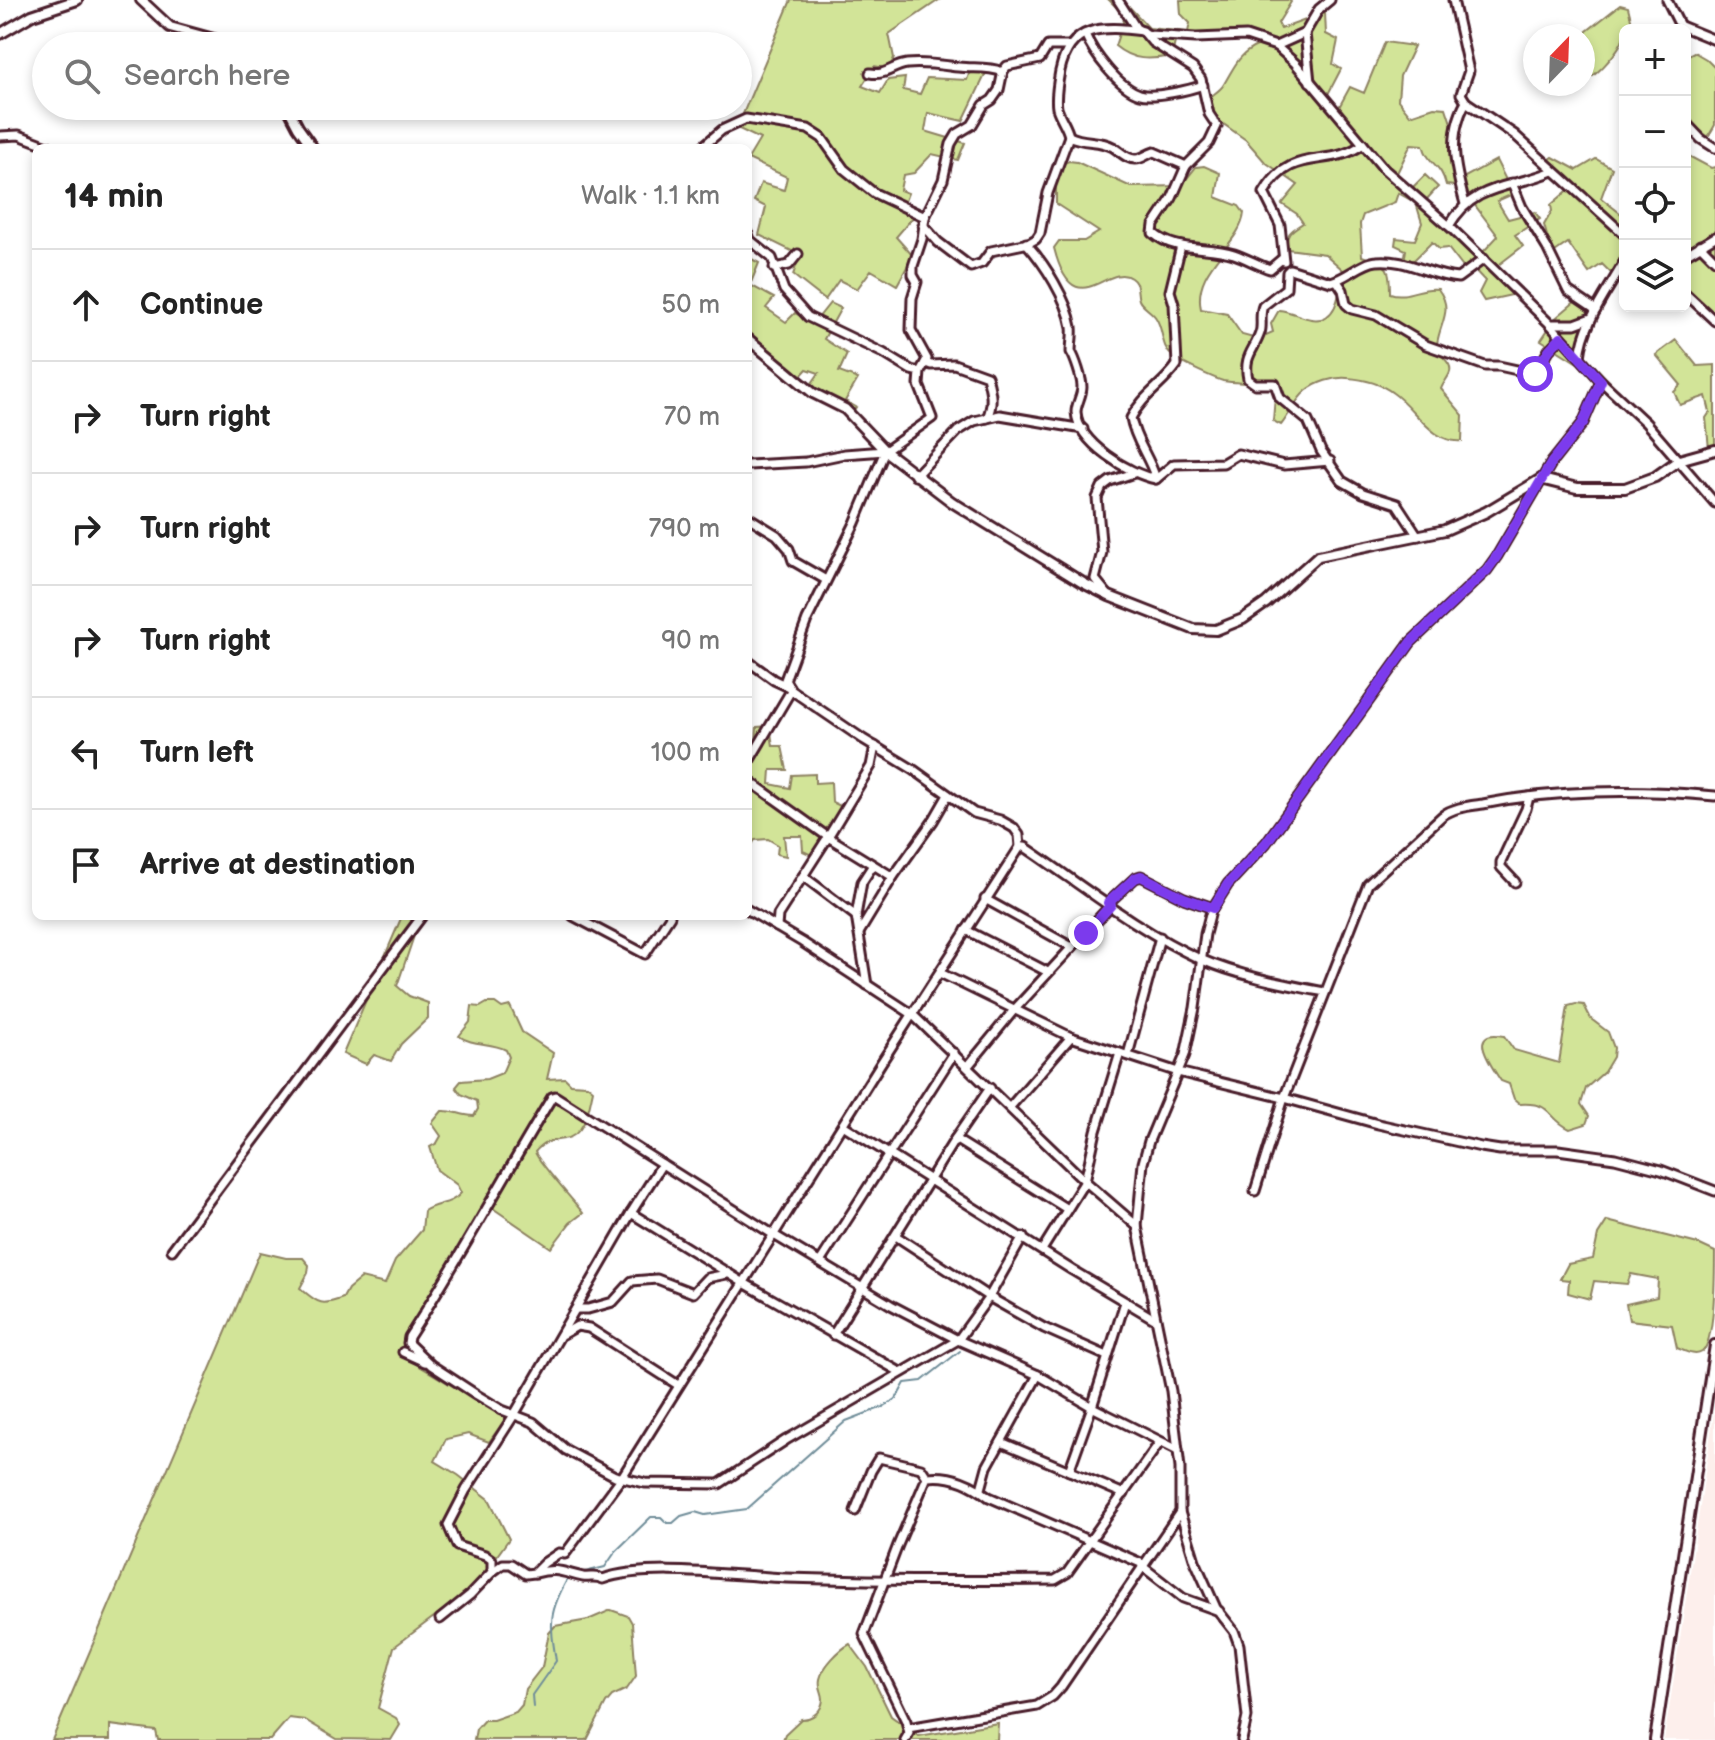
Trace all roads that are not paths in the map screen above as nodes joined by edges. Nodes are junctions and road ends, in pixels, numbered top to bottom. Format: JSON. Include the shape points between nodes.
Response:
{"nodes":[{"id":1,"x":77,"y":0,"type":"edge"},
{"id":2,"x":141,"y":0,"type":"edge"},
{"id":3,"x":1118,"y":0,"type":"edge"},
{"id":4,"x":1330,"y":0,"type":"edge"},
{"id":5,"x":1452,"y":0,"type":"edge"},
{"id":6,"x":1667,"y":0,"type":"edge"},
{"id":7,"x":1679,"y":24,"type":"edge"},
{"id":8,"x":1143,"y":31,"type":"junction"},
{"id":9,"x":188,"y":32,"type":"edge"},
{"id":10,"x":1691,"y":32,"type":"edge"},
{"id":11,"x":1305,"y":33,"type":"junction"},
{"id":12,"x":0,"y":34,"type":"edge"},
{"id":13,"x":1085,"y":34,"type":"junction"},
{"id":14,"x":1715,"y":40,"type":"edge"},
{"id":15,"x":1069,"y":46,"type":"junction"},
{"id":16,"x":1276,"y":46,"type":"junction"},
{"id":17,"x":1003,"y":72,"type":"junction"},
{"id":18,"x":870,"y":73,"type":"dead end"},
{"id":19,"x":1310,"y":82,"type":"junction"},
{"id":20,"x":1203,"y":85,"type":"junction"},
{"id":21,"x":1466,"y":102,"type":"junction"},
{"id":22,"x":294,"y":120,"type":"edge"},
{"id":23,"x":744,"y":120,"type":"edge"},
{"id":24,"x":752,"y":120,"type":"edge"},
{"id":25,"x":1691,"y":128,"type":"edge"},
{"id":26,"x":0,"y":136,"type":"edge"},
{"id":27,"x":1069,"y":136,"type":"junction"},
{"id":28,"x":43,"y":144,"type":"edge"},
{"id":29,"x":310,"y":144,"type":"edge"},
{"id":30,"x":706,"y":144,"type":"edge"},
{"id":31,"x":1363,"y":144,"type":"junction"},
{"id":32,"x":1715,"y":148,"type":"edge"},
{"id":33,"x":1186,"y":166,"type":"junction"},
{"id":34,"x":1553,"y":171,"type":"junction"},
{"id":35,"x":1512,"y":183,"type":"junction"},
{"id":36,"x":1465,"y":204,"type":"junction"},
{"id":37,"x":924,"y":221,"type":"junction"},
{"id":38,"x":1449,"y":226,"type":"junction"},
{"id":39,"x":1619,"y":230,"type":"edge"},
{"id":40,"x":1715,"y":237,"type":"edge"},
{"id":41,"x":752,"y":242,"type":"edge"},
{"id":42,"x":1026,"y":243,"type":"junction"},
{"id":43,"x":1700,"y":245,"type":"junction"},
{"id":44,"x":1181,"y":246,"type":"junction"},
{"id":45,"x":1691,"y":251,"type":"edge"},
{"id":46,"x":798,"y":254,"type":"dead end"},
{"id":47,"x":1283,"y":258,"type":"junction"},
{"id":48,"x":1484,"y":259,"type":"junction"},
{"id":49,"x":1715,"y":260,"type":"edge"},
{"id":50,"x":774,"y":268,"type":"junction"},
{"id":51,"x":1290,"y":269,"type":"junction"},
{"id":52,"x":1619,"y":270,"type":"edge"},
{"id":53,"x":1337,"y":281,"type":"junction"},
{"id":54,"x":1691,"y":299,"type":"edge"},
{"id":55,"x":1593,"y":314,"type":"junction"},
{"id":56,"x":1715,"y":321,"type":"edge"},
{"id":57,"x":1549,"y":323,"type":"junction"},
{"id":58,"x":1561,"y":337,"type":"junction"},
{"id":59,"x":752,"y":342,"type":"edge"},
{"id":60,"x":1580,"y":357,"type":"junction"},
{"id":61,"x":926,"y":363,"type":"junction"},
{"id":62,"x":920,"y":372,"type":"junction"},
{"id":63,"x":1601,"y":381,"type":"junction"},
{"id":64,"x":987,"y":418,"type":"junction"},
{"id":65,"x":1083,"y":429,"type":"junction"},
{"id":66,"x":1715,"y":450,"type":"edge"},
{"id":67,"x":885,"y":451,"type":"junction"},
{"id":68,"x":1679,"y":460,"type":"junction"},
{"id":69,"x":1330,"y":461,"type":"junction"},
{"id":70,"x":752,"y":465,"type":"edge"},
{"id":71,"x":1134,"y":473,"type":"junction"},
{"id":72,"x":915,"y":476,"type":"junction"},
{"id":73,"x":1156,"y":479,"type":"junction"},
{"id":74,"x":1541,"y":479,"type":"junction"},
{"id":75,"x":1715,"y":503,"type":"edge"},
{"id":76,"x":752,"y":519,"type":"edge"},
{"id":77,"x":1418,"y":536,"type":"junction"},
{"id":78,"x":826,"y":580,"type":"junction"},
{"id":79,"x":1109,"y":596,"type":"junction"},
{"id":80,"x":752,"y":664,"type":"edge"},
{"id":81,"x":790,"y":688,"type":"junction"},
{"id":82,"x":875,"y":746,"type":"junction"},
{"id":83,"x":752,"y":756,"type":"edge"},
{"id":84,"x":752,"y":783,"type":"edge"},
{"id":85,"x":948,"y":795,"type":"junction"},
{"id":86,"x":1715,"y":796,"type":"edge"},
{"id":87,"x":1529,"y":797,"type":"junction"},
{"id":88,"x":828,"y":837,"type":"junction"},
{"id":89,"x":1020,"y":847,"type":"junction"},
{"id":90,"x":873,"y":865,"type":"junction"},
{"id":91,"x":803,"y":876,"type":"junction"},
{"id":92,"x":893,"y":877,"type":"junction"},
{"id":93,"x":1515,"y":882,"type":"dead end"},
{"id":94,"x":985,"y":899,"type":"junction"},
{"id":95,"x":1110,"y":904,"type":"junction"},
{"id":96,"x":1213,"y":908,"type":"junction"},
{"id":97,"x":752,"y":912,"type":"edge"},
{"id":98,"x":856,"y":916,"type":"junction"},
{"id":99,"x":419,"y":920,"type":"edge"},
{"id":100,"x":581,"y":920,"type":"edge"},
{"id":101,"x":667,"y":920,"type":"edge"},
{"id":102,"x":777,"y":927,"type":"junction"},
{"id":103,"x":966,"y":930,"type":"junction"},
{"id":104,"x":859,"y":933,"type":"junction"},
{"id":105,"x":1160,"y":937,"type":"junction"},
{"id":106,"x":1072,"y":947,"type":"junction"},
{"id":107,"x":1201,"y":959,"type":"junction"},
{"id":108,"x":1048,"y":972,"type":"junction"},
{"id":109,"x":940,"y":973,"type":"junction"},
{"id":110,"x":867,"y":985,"type":"junction"},
{"id":111,"x":1325,"y":992,"type":"junction"},
{"id":112,"x":1014,"y":1010,"type":"junction"},
{"id":113,"x":912,"y":1014,"type":"junction"},
{"id":114,"x":1071,"y":1037,"type":"junction"},
{"id":115,"x":954,"y":1053,"type":"junction"},
{"id":116,"x":1124,"y":1054,"type":"junction"},
{"id":117,"x":968,"y":1066,"type":"junction"},
{"id":118,"x":1178,"y":1072,"type":"junction"},
{"id":119,"x":990,"y":1088,"type":"junction"},
{"id":120,"x":1284,"y":1098,"type":"junction"},
{"id":121,"x":1010,"y":1107,"type":"junction"},
{"id":122,"x":843,"y":1125,"type":"junction"},
{"id":123,"x":955,"y":1139,"type":"junction"},
{"id":124,"x":890,"y":1153,"type":"junction"},
{"id":125,"x":662,"y":1164,"type":"junction"},
{"id":126,"x":929,"y":1181,"type":"junction"},
{"id":127,"x":1085,"y":1181,"type":"junction"},
{"id":128,"x":1255,"y":1191,"type":"dead end"},
{"id":129,"x":1715,"y":1191,"type":"edge"},
{"id":130,"x":1067,"y":1209,"type":"junction"},
{"id":131,"x":631,"y":1213,"type":"junction"},
{"id":132,"x":1137,"y":1226,"type":"junction"},
{"id":133,"x":774,"y":1235,"type":"junction"},
{"id":134,"x":896,"y":1236,"type":"junction"},
{"id":135,"x":1023,"y":1237,"type":"junction"},
{"id":136,"x":172,"y":1250,"type":"dead end"},
{"id":137,"x":1042,"y":1250,"type":"junction"},
{"id":138,"x":820,"y":1262,"type":"junction"},
{"id":139,"x":729,"y":1274,"type":"junction"},
{"id":140,"x":744,"y":1283,"type":"junction"},
{"id":141,"x":863,"y":1286,"type":"junction"},
{"id":142,"x":989,"y":1297,"type":"junction"},
{"id":143,"x":1125,"y":1302,"type":"junction"},
{"id":144,"x":576,"y":1309,"type":"junction"},
{"id":145,"x":1156,"y":1320,"type":"junction"},
{"id":146,"x":833,"y":1335,"type":"junction"},
{"id":147,"x":558,"y":1339,"type":"junction"},
{"id":148,"x":958,"y":1340,"type":"junction"},
{"id":149,"x":1715,"y":1345,"type":"edge"},
{"id":150,"x":403,"y":1352,"type":"dead end"},
{"id":151,"x":1107,"y":1356,"type":"junction"},
{"id":152,"x":431,"y":1365,"type":"junction"},
{"id":153,"x":900,"y":1372,"type":"junction"},
{"id":154,"x":1038,"y":1375,"type":"junction"},
{"id":155,"x":678,"y":1385,"type":"junction"},
{"id":156,"x":1092,"y":1407,"type":"junction"},
{"id":157,"x":514,"y":1415,"type":"junction"},
{"id":158,"x":1001,"y":1442,"type":"junction"},
{"id":159,"x":1160,"y":1442,"type":"junction"},
{"id":160,"x":1178,"y":1450,"type":"junction"},
{"id":161,"x":1069,"y":1471,"type":"junction"},
{"id":162,"x":622,"y":1477,"type":"junction"},
{"id":163,"x":927,"y":1477,"type":"junction"},
{"id":164,"x":981,"y":1489,"type":"junction"},
{"id":165,"x":1124,"y":1494,"type":"junction"},
{"id":166,"x":855,"y":1511,"type":"dead end"},
{"id":167,"x":1180,"y":1512,"type":"junction"},
{"id":168,"x":1091,"y":1541,"type":"junction"},
{"id":169,"x":1142,"y":1565,"type":"junction"},
{"id":170,"x":492,"y":1572,"type":"junction"},
{"id":171,"x":534,"y":1573,"type":"junction"},
{"id":172,"x":885,"y":1579,"type":"junction"},
{"id":173,"x":1219,"y":1611,"type":"junction"},
{"id":174,"x":440,"y":1619,"type":"dead end"},
{"id":175,"x":908,"y":1728,"type":"junction"},
{"id":176,"x":905,"y":1740,"type":"edge"},
{"id":177,"x":1242,"y":1740,"type":"edge"},
{"id":178,"x":1655,"y":1740,"type":"edge"}],
"edges":[{"from":1,"to":12,"type":"street","via":[[32,15]]},
{"from":2,"to":9,"type":"street","via":[[170,27]]},
{"from":3,"to":8,"type":"street"},
{"from":4,"to":11,"type":"street"},
{"from":5,"to":21,"type":"street","via":[[1469,71],[1461,94]]},
{"from":6,"to":7,"type":"street"},
{"from":8,"to":13,"type":"street","via":[[1106,27]]},
{"from":8,"to":16,"type":"street","via":[[1164,38],[1246,36]]},
{"from":8,"to":20,"type":"street","via":[[1193,68]]},
{"from":10,"to":14,"type":"street"},
{"from":11,"to":16,"type":"street"},
{"from":11,"to":19,"type":"street"},
{"from":13,"to":15,"type":"street"},
{"from":13,"to":20,"type":"street","via":[[1094,54],[1134,92]]},
{"from":15,"to":17,"type":"street","via":[[1048,46],[1040,59],[1007,66]]},
{"from":15,"to":27,"type":"street","via":[[1057,96]]},
{"from":16,"to":19,"type":"street"},
{"from":17,"to":18,"type":"street","via":[[916,63]]},
{"from":17,"to":37,"type":"street","via":[[992,100],[951,144],[943,180]]},
{"from":19,"to":31,"type":"street"},
{"from":20,"to":33,"type":"street","via":[[1217,126],[1209,143]]},
{"from":21,"to":34,"type":"street","via":[[1515,135]]},
{"from":21,"to":36,"type":"street","via":[[1453,140]]},
{"from":22,"to":29,"type":"street"},
{"from":23,"to":30,"type":"street"},
{"from":24,"to":37,"type":"street","via":[[808,129],[874,193]]},
{"from":25,"to":32,"type":"street"},
{"from":26,"to":28,"type":"street","via":[[24,136]]},
{"from":27,"to":33,"type":"street","via":[[1112,146],[1130,159],[1154,152]]},
{"from":27,"to":42,"type":"street","via":[[1040,233]]},
{"from":31,"to":38,"type":"street"},
{"from":31,"to":47,"type":"street","via":[[1342,155],[1295,164],[1268,185],[1264,193],[1280,225]]},
{"from":33,"to":44,"type":"street","via":[[1153,233]]},
{"from":34,"to":35,"type":"street"},
{"from":34,"to":39,"type":"street"},
{"from":35,"to":36,"type":"street"},
{"from":35,"to":55,"type":"street","via":[[1568,291]]},
{"from":36,"to":38,"type":"street"},
{"from":37,"to":42,"type":"street","via":[[938,242],[971,267],[991,251]]},
{"from":37,"to":61,"type":"street","via":[[913,266],[917,282],[911,330]]},
{"from":38,"to":48,"type":"street"},
{"from":40,"to":43,"type":"street"},
{"from":41,"to":50,"type":"street","via":[[772,258]]},
{"from":42,"to":65,"type":"street","via":[[1047,269],[1068,314],[1071,352],[1082,387],[1076,414]]},
{"from":43,"to":45,"type":"street"},
{"from":43,"to":49,"type":"street"},
{"from":44,"to":47,"type":"street","via":[[1232,253],[1270,269]]},
{"from":44,"to":73,"type":"street","via":[[1170,291],[1177,365],[1144,396],[1131,418]]},
{"from":46,"to":50,"type":"street","via":[[789,265]]},
{"from":47,"to":51,"type":"street"},
{"from":48,"to":53,"type":"street","via":[[1458,278],[1374,260]]},
{"from":48,"to":57,"type":"street"},
{"from":50,"to":62,"type":"street","via":[[784,290],[808,317]]},
{"from":51,"to":53,"type":"street","via":[[1320,281]]},
{"from":51,"to":69,"type":"street","via":[[1286,288],[1263,306],[1248,379],[1275,384],[1280,398],[1308,421]]},
{"from":52,"to":55,"type":"street"},
{"from":53,"to":58,"type":"street","via":[[1352,309],[1485,366],[1535,374]]},
{"from":54,"to":56,"type":"street"},
{"from":55,"to":57,"type":"street","via":[[1575,324]]},
{"from":55,"to":60,"type":"street"},
{"from":57,"to":58,"type":"street"},
{"from":58,"to":60,"type":"street"},
{"from":59,"to":67,"type":"street","via":[[813,393],[848,411]]},
{"from":60,"to":63,"type":"street"},
{"from":61,"to":62,"type":"street"},
{"from":61,"to":64,"type":"street","via":[[954,364],[987,376],[992,408]]},
{"from":62,"to":67,"type":"street","via":[[920,392],[932,418]]},
{"from":63,"to":68,"type":"street"},
{"from":63,"to":74,"type":"street","via":[[1583,423]]},
{"from":64,"to":65,"type":"street","via":[[1000,415]]},
{"from":64,"to":72,"type":"street","via":[[958,431]]},
{"from":65,"to":71,"type":"street","via":[[1100,450]]},
{"from":66,"to":68,"type":"street"},
{"from":67,"to":70,"type":"street"},
{"from":67,"to":72,"type":"street"},
{"from":67,"to":78,"type":"street"},
{"from":68,"to":74,"type":"street","via":[[1655,477],[1625,488],[1577,488]]},
{"from":68,"to":75,"type":"street"},
{"from":69,"to":73,"type":"street","via":[[1284,465],[1238,454],[1223,463],[1174,464]]},
{"from":69,"to":77,"type":"street","via":[[1350,487],[1397,504]]},
{"from":71,"to":73,"type":"street"},
{"from":71,"to":79,"type":"street","via":[[1110,481],[1097,498],[1102,552],[1095,579]]},
{"from":72,"to":79,"type":"street"},
{"from":74,"to":77,"type":"street","via":[[1486,512]]},
{"from":74,"to":96,"type":"street","via":[[1487,570],[1411,642]]},
{"from":76,"to":78,"type":"street","via":[[777,535],[793,561]]},
{"from":77,"to":79,"type":"street","via":[[1318,556],[1266,603],[1216,630],[1193,629]]},
{"from":78,"to":81,"type":"street","via":[[787,672]]},
{"from":80,"to":81,"type":"street"},
{"from":81,"to":82,"type":"street"},
{"from":81,"to":83,"type":"street"},
{"from":82,"to":85,"type":"street"},
{"from":82,"to":88,"type":"street","via":[[871,766]]},
{"from":84,"to":88,"type":"street"},
{"from":85,"to":89,"type":"street","via":[[974,813],[1014,828]]},
{"from":85,"to":92,"type":"street"},
{"from":86,"to":87,"type":"street","via":[[1585,791]]},
{"from":87,"to":93,"type":"street","via":[[1501,862]]},
{"from":87,"to":111,"type":"street","via":[[1449,811],[1372,878]]},
{"from":88,"to":90,"type":"street"},
{"from":88,"to":91,"type":"street"},
{"from":89,"to":94,"type":"street"},
{"from":89,"to":95,"type":"street"},
{"from":90,"to":92,"type":"street"},
{"from":90,"to":98,"type":"street","via":[[862,882]]},
{"from":91,"to":98,"type":"street"},
{"from":91,"to":102,"type":"street","via":[[778,915]]},
{"from":92,"to":104,"type":"street"},
{"from":94,"to":103,"type":"street"},
{"from":94,"to":106,"type":"street"},
{"from":95,"to":96,"type":"street","via":[[1141,876]]},
{"from":95,"to":105,"type":"street"},
{"from":95,"to":106,"type":"street"},
{"from":96,"to":107,"type":"street"},
{"from":97,"to":102,"type":"street"},
{"from":98,"to":104,"type":"street"},
{"from":99,"to":136,"type":"street"},
{"from":100,"to":101,"type":"street","via":[[645,954]]},
{"from":102,"to":110,"type":"street"},
{"from":103,"to":108,"type":"street"},
{"from":103,"to":109,"type":"street"},
{"from":104,"to":110,"type":"street"},
{"from":105,"to":107,"type":"street"},
{"from":105,"to":116,"type":"street"},
{"from":106,"to":108,"type":"street"},
{"from":107,"to":111,"type":"street"},
{"from":107,"to":118,"type":"street"},
{"from":108,"to":112,"type":"street"},
{"from":109,"to":112,"type":"street"},
{"from":109,"to":113,"type":"street"},
{"from":110,"to":113,"type":"street"},
{"from":111,"to":120,"type":"street"},
{"from":112,"to":114,"type":"street"},
{"from":112,"to":117,"type":"street"},
{"from":113,"to":115,"type":"street"},
{"from":113,"to":122,"type":"street"},
{"from":114,"to":116,"type":"street"},
{"from":114,"to":121,"type":"street"},
{"from":115,"to":117,"type":"street"},
{"from":115,"to":124,"type":"street"},
{"from":116,"to":118,"type":"street"},
{"from":116,"to":127,"type":"street","via":[[1096,1131]]},
{"from":117,"to":119,"type":"street"},
{"from":118,"to":120,"type":"street"},
{"from":118,"to":132,"type":"street","via":[[1143,1163]]},
{"from":119,"to":121,"type":"street"},
{"from":119,"to":123,"type":"street"},
{"from":120,"to":128,"type":"street"},
{"from":120,"to":129,"type":"street","via":[[1481,1147],[1615,1158]]},
{"from":121,"to":127,"type":"street"},
{"from":122,"to":124,"type":"street"},
{"from":122,"to":133,"type":"street"},
{"from":123,"to":126,"type":"street"},
{"from":123,"to":130,"type":"street"},
{"from":124,"to":126,"type":"street"},
{"from":124,"to":138,"type":"street"},
{"from":125,"to":131,"type":"street"},
{"from":125,"to":133,"type":"street"},
{"from":125,"to":152,"type":"street","via":[[552,1097],[409,1337],[408,1343]]},
{"from":126,"to":134,"type":"street"},
{"from":126,"to":135,"type":"street"},
{"from":127,"to":130,"type":"street"},
{"from":127,"to":132,"type":"street"},
{"from":130,"to":137,"type":"street"},
{"from":131,"to":139,"type":"street"},
{"from":131,"to":144,"type":"street"},
{"from":132,"to":145,"type":"street"},
{"from":133,"to":138,"type":"street"},
{"from":133,"to":140,"type":"street"},
{"from":134,"to":141,"type":"street"},
{"from":134,"to":142,"type":"street"},
{"from":135,"to":137,"type":"street"},
{"from":135,"to":142,"type":"street"},
{"from":137,"to":143,"type":"street"},
{"from":138,"to":141,"type":"street"},
{"from":139,"to":140,"type":"street"},
{"from":139,"to":144,"type":"street","via":[[707,1278],[693,1293],[657,1279],[632,1281],[613,1302]]},
{"from":140,"to":146,"type":"street"},
{"from":140,"to":155,"type":"street"},
{"from":141,"to":146,"type":"street"},
{"from":141,"to":148,"type":"street"},
{"from":142,"to":148,"type":"street"},
{"from":142,"to":151,"type":"street"},
{"from":143,"to":145,"type":"street"},
{"from":143,"to":151,"type":"street"},
{"from":144,"to":147,"type":"street"},
{"from":145,"to":160,"type":"street"},
{"from":146,"to":153,"type":"street"},
{"from":147,"to":155,"type":"street","via":[[577,1326],[589,1328]]},
{"from":147,"to":157,"type":"street"},
{"from":148,"to":153,"type":"street"},
{"from":148,"to":154,"type":"street"},
{"from":149,"to":178,"type":"street"},
{"from":150,"to":152,"type":"street"},
{"from":151,"to":156,"type":"street"},
{"from":152,"to":157,"type":"street"},
{"from":153,"to":162,"type":"street","via":[[719,1484],[645,1483]]},
{"from":154,"to":156,"type":"street"},
{"from":154,"to":158,"type":"street"},
{"from":155,"to":162,"type":"street"},
{"from":156,"to":159,"type":"street"},
{"from":156,"to":161,"type":"street"},
{"from":157,"to":162,"type":"street","via":[[533,1422],[566,1450]]},
{"from":157,"to":170,"type":"street","via":[[448,1525],[457,1546],[492,1560]]},
{"from":158,"to":161,"type":"street"},
{"from":158,"to":164,"type":"street"},
{"from":159,"to":160,"type":"street"},
{"from":159,"to":165,"type":"street"},
{"from":160,"to":167,"type":"street"},
{"from":161,"to":165,"type":"street"},
{"from":162,"to":171,"type":"street","via":[[565,1554]]},
{"from":163,"to":164,"type":"street","via":[[947,1477]]},
{"from":163,"to":166,"type":"street","via":[[921,1468],[879,1458]]},
{"from":163,"to":172,"type":"street"},
{"from":164,"to":168,"type":"street"},
{"from":165,"to":168,"type":"street"},
{"from":167,"to":169,"type":"street"},
{"from":167,"to":173,"type":"street","via":[[1195,1561]]},
{"from":168,"to":169,"type":"street"},
{"from":168,"to":172,"type":"street","via":[[1067,1573],[1055,1580]]},
{"from":169,"to":173,"type":"street","via":[[1183,1598]]},
{"from":169,"to":175,"type":"street","via":[[1078,1664],[1045,1702]]},
{"from":170,"to":171,"type":"street","via":[[511,1564]]},
{"from":170,"to":174,"type":"street"},
{"from":171,"to":172,"type":"street","via":[[549,1569],[603,1579],[668,1572]]},
{"from":172,"to":175,"type":"street","via":[[864,1634]]},
{"from":173,"to":177,"type":"street","via":[[1239,1645],[1247,1717]]},
{"from":175,"to":176,"type":"street"}]}
